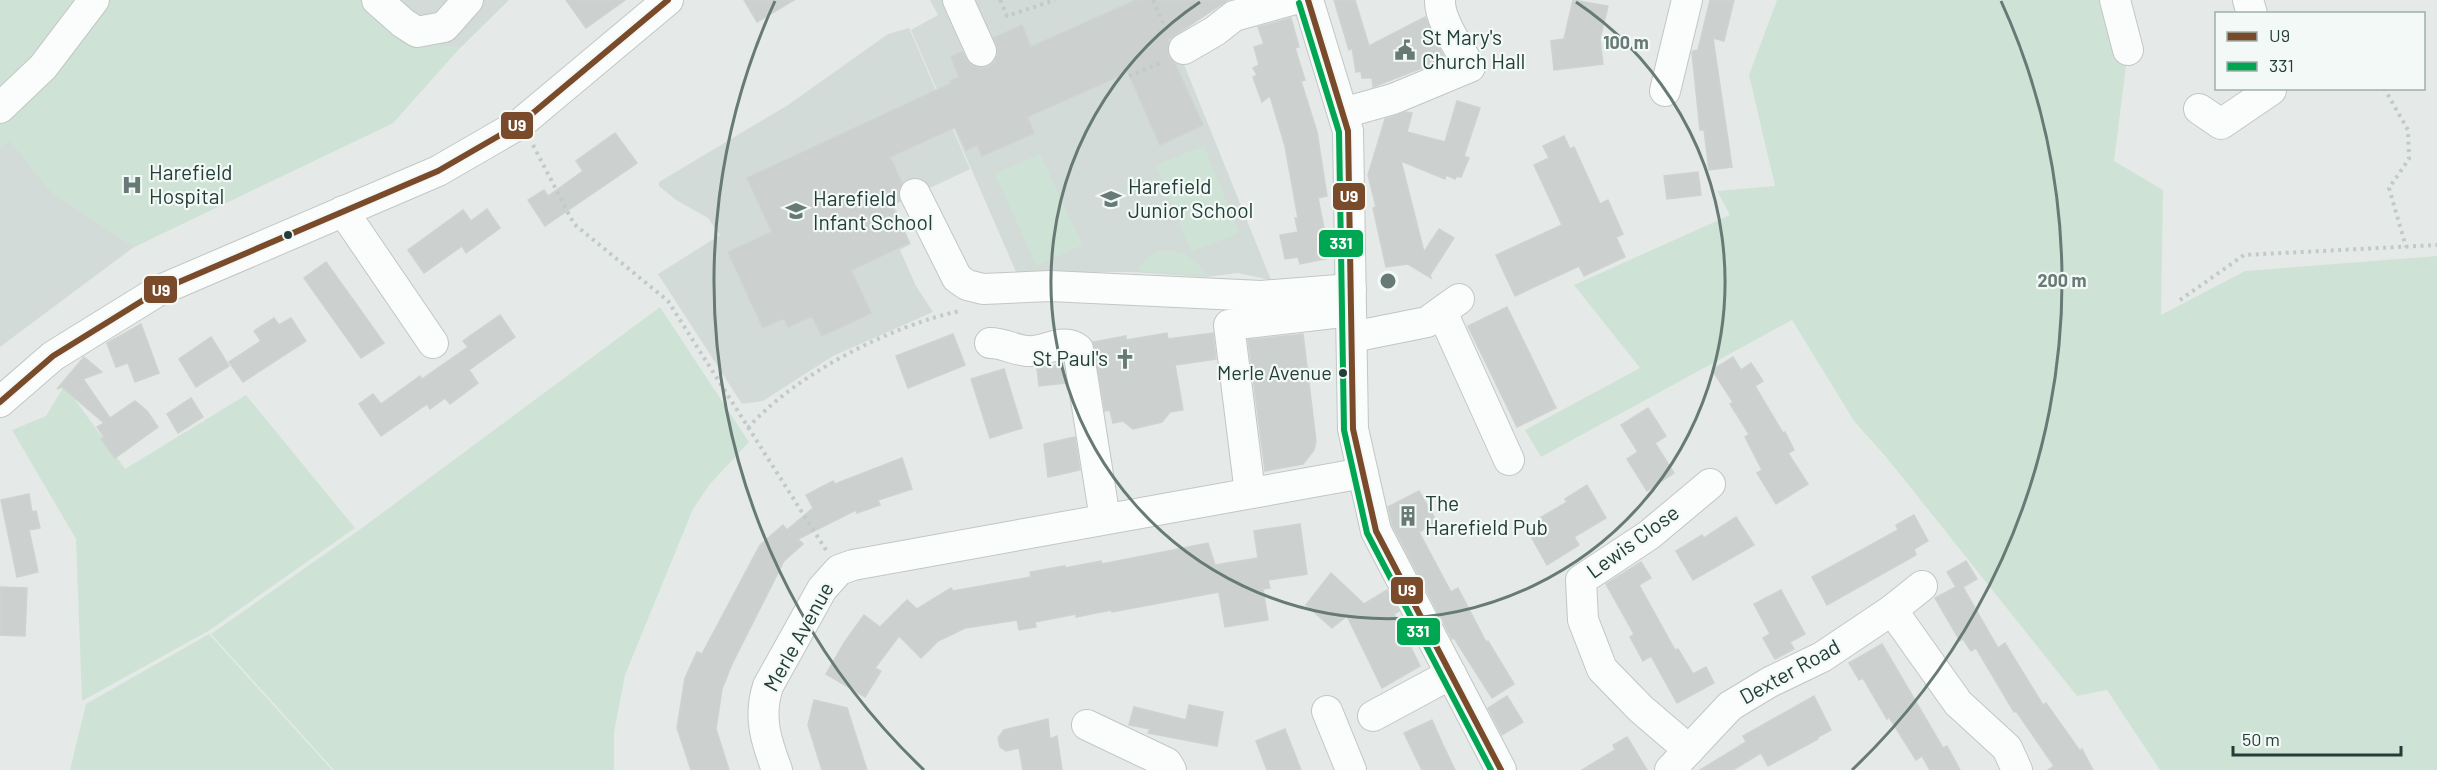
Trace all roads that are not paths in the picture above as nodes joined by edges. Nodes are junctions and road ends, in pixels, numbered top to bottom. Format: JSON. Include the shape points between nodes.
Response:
{"nodes":[{"id":1,"x":94,"y":0,"type":"edge"},
{"id":2,"x":377,"y":0,"type":"edge"},
{"id":3,"x":468,"y":0,"type":"edge"},
{"id":4,"x":668,"y":0,"type":"edge"},
{"id":5,"x":958,"y":0,"type":"edge"},
{"id":6,"x":1291,"y":0,"type":"edge"},
{"id":7,"x":1308,"y":0,"type":"edge"},
{"id":8,"x":1440,"y":0,"type":"edge"},
{"id":9,"x":1687,"y":0,"type":"edge"},
{"id":10,"x":2115,"y":0,"type":"edge"},
{"id":11,"x":1184,"y":49,"type":"dead end"},
{"id":12,"x":2128,"y":50,"type":"dead end"},
{"id":13,"x":981,"y":51,"type":"dead end"},
{"id":14,"x":2271,"y":90,"type":"edge"},
{"id":15,"x":1665,"y":91,"type":"dead end"},
{"id":16,"x":0,"y":108,"type":"edge"},
{"id":17,"x":2199,"y":109,"type":"dead end"},
{"id":18,"x":1343,"y":113,"type":"junction"},
{"id":19,"x":915,"y":194,"type":"dead end"},
{"id":20,"x":343,"y":211,"type":"junction"},
{"id":21,"x":1351,"y":312,"type":"junction"},
{"id":22,"x":433,"y":343,"type":"dead end"},
{"id":23,"x":990,"y":344,"type":"dead end"},
{"id":24,"x":0,"y":402,"type":"edge"},
{"id":25,"x":1509,"y":460,"type":"dead end"},
{"id":26,"x":1363,"y":473,"type":"junction"},
{"id":27,"x":1710,"y":484,"type":"dead end"},
{"id":28,"x":1250,"y":493,"type":"junction"},
{"id":29,"x":1105,"y":519,"type":"junction"},
{"id":30,"x":1922,"y":586,"type":"dead end"},
{"id":31,"x":1892,"y":610,"type":"junction"},
{"id":32,"x":1451,"y":674,"type":"junction"},
{"id":33,"x":1327,"y":711,"type":"dead end"},
{"id":34,"x":1373,"y":716,"type":"dead end"},
{"id":35,"x":1088,"y":725,"type":"dead end"},
{"id":36,"x":1680,"y":760,"type":"edge"},
{"id":37,"x":777,"y":770,"type":"edge"},
{"id":38,"x":1171,"y":770,"type":"edge"},
{"id":39,"x":1351,"y":770,"type":"edge"},
{"id":40,"x":1502,"y":770,"type":"edge"},
{"id":41,"x":2017,"y":770,"type":"edge"}],
"edges":[{"from":1,"to":16,"type":"street","via":[[43,67]]},
{"from":2,"to":3,"type":"street","via":[[417,32],[444,27]]},
{"from":4,"to":20,"type":"street","via":[[521,123],[438,171]]},
{"from":5,"to":13,"type":"street"},
{"from":6,"to":11,"type":"street","via":[[1234,16]]},
{"from":7,"to":18,"type":"street"},
{"from":8,"to":18,"type":"street","via":[[1445,22],[1470,67],[1393,99]]},
{"from":9,"to":15,"type":"street"},
{"from":10,"to":12,"type":"street"},
{"from":14,"to":17,"type":"street","via":[[2221,124]]},
{"from":18,"to":21,"type":"street","via":[[1348,131]]},
{"from":19,"to":21,"type":"street","via":[[957,278],[968,285],[983,289],[1050,286],[1251,296]]},
{"from":20,"to":22,"type":"street"},
{"from":20,"to":24,"type":"street","via":[[158,291],[53,356]]},
{"from":21,"to":25,"type":"street","via":[[1428,321],[1450,305]]},
{"from":21,"to":26,"type":"street","via":[[1353,429]]},
{"from":21,"to":28,"type":"street","via":[[1229,324]]},
{"from":23,"to":29,"type":"street","via":[[1028,351],[1067,344],[1078,349]]},
{"from":26,"to":28,"type":"street","name":"Merle Avenue"},
{"from":26,"to":32,"type":"street","via":[[1376,531]]},
{"from":27,"to":36,"type":"street","name":"Lewis Close","via":[[1649,535],[1581,580],[1583,620],[1602,669],[1641,708]]},
{"from":28,"to":29,"type":"street","name":"Merle Avenue"},
{"from":29,"to":37,"type":"street","name":"Merle Avenue","via":[[839,570],[822,589],[768,686],[763,721]]},
{"from":30,"to":31,"type":"street","name":"Dexter Road"},
{"from":31,"to":36,"type":"street","name":"Dexter Road","via":[[1822,657],[1730,706]]},
{"from":31,"to":41,"type":"street","via":[[1958,703],[2007,748]]},
{"from":32,"to":34,"type":"street"},
{"from":32,"to":40,"type":"street"},
{"from":33,"to":39,"type":"street"},
{"from":35,"to":38,"type":"street","via":[[1167,763]]}]}
